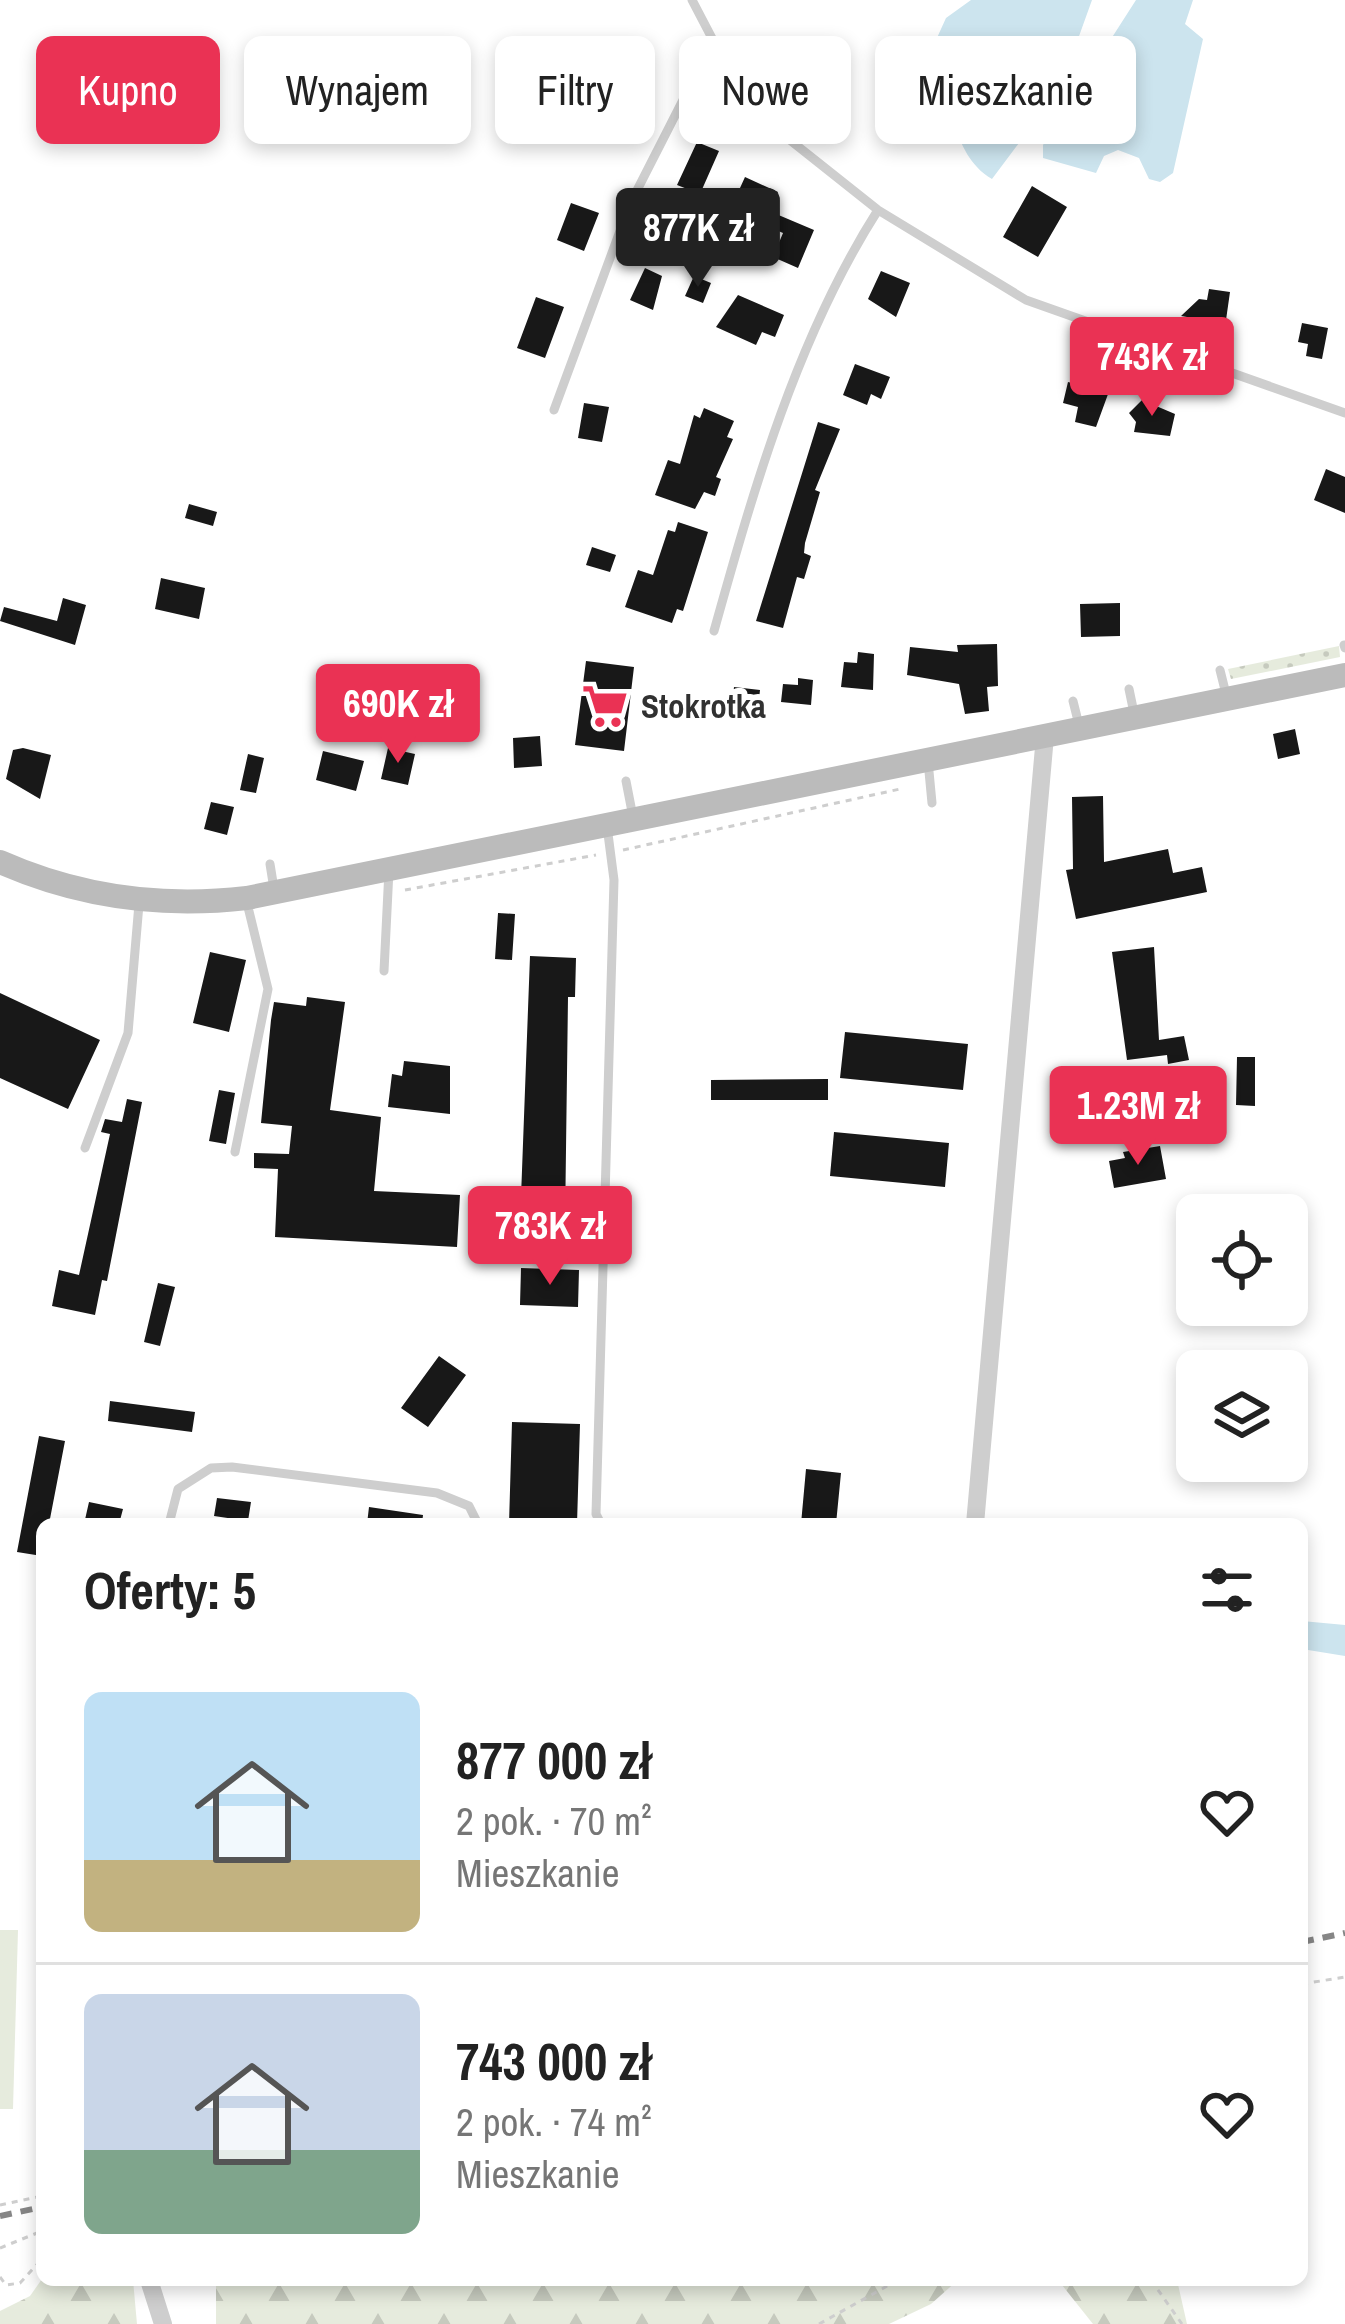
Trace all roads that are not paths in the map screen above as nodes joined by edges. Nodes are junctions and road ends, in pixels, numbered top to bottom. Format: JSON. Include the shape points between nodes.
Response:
{"nodes":[{"id":1,"x":692,"y":0,"type":"edge"},
{"id":2,"x":711,"y":36,"type":"edge"},
{"id":3,"x":679,"y":111,"type":"edge"},
{"id":4,"x":791,"y":144,"type":"edge"},
{"id":5,"x":878,"y":210,"type":"junction"},
{"id":6,"x":554,"y":410,"type":"dead end"},
{"id":7,"x":1345,"y":413,"type":"edge"},
{"id":8,"x":714,"y":631,"type":"dead end"},
{"id":9,"x":1220,"y":670,"type":"dead end"},
{"id":10,"x":1345,"y":675,"type":"edge"},
{"id":11,"x":1129,"y":689,"type":"dead end"},
{"id":12,"x":1227,"y":699,"type":"junction"},
{"id":13,"x":1073,"y":701,"type":"dead end"},
{"id":14,"x":1136,"y":718,"type":"junction"},
{"id":15,"x":1080,"y":729,"type":"junction"},
{"id":16,"x":1045,"y":736,"type":"junction"},
{"id":17,"x":928,"y":760,"type":"junction"},
{"id":18,"x":626,"y":782,"type":"dead end"},
{"id":19,"x":932,"y":803,"type":"dead end"},
{"id":20,"x":634,"y":821,"type":"junction"},
{"id":21,"x":607,"y":826,"type":"junction"},
{"id":22,"x":0,"y":862,"type":"edge"},
{"id":23,"x":270,"y":864,"type":"dead end"},
{"id":24,"x":389,"y":870,"type":"junction"},
{"id":25,"x":274,"y":893,"type":"junction"},
{"id":26,"x":247,"y":898,"type":"junction"},
{"id":27,"x":140,"y":900,"type":"junction"},
{"id":28,"x":384,"y":971,"type":"dead end"},
{"id":29,"x":86,"y":1148,"type":"dead end"},
{"id":30,"x":235,"y":1152,"type":"dead end"},
{"id":31,"x":171,"y":1518,"type":"edge"},
{"id":32,"x":475,"y":1518,"type":"edge"},
{"id":33,"x":598,"y":1518,"type":"edge"},
{"id":34,"x":976,"y":1518,"type":"edge"},
{"id":35,"x":150,"y":2286,"type":"edge"},
{"id":36,"x":163,"y":2324,"type":"edge"}],
"edges":[{"from":1,"to":2,"type":"lane"},
{"from":3,"to":6,"type":"lane","via":[[630,204]]},
{"from":4,"to":5,"type":"lane"},
{"from":5,"to":7,"type":"lane","via":[[1026,300]]},
{"from":5,"to":8,"type":"lane","via":[[759,472]]},
{"from":9,"to":12,"type":"lane"},
{"from":10,"to":12,"type":"main road"},
{"from":11,"to":14,"type":"lane"},
{"from":12,"to":14,"type":"main road"},
{"from":13,"to":15,"type":"lane"},
{"from":14,"to":15,"type":"main road"},
{"from":15,"to":16,"type":"main road"},
{"from":16,"to":17,"type":"main road"},
{"from":16,"to":34,"type":"street"},
{"from":17,"to":19,"type":"lane"},
{"from":17,"to":20,"type":"main road"},
{"from":18,"to":20,"type":"lane"},
{"from":20,"to":21,"type":"main road"},
{"from":21,"to":24,"type":"main road"},
{"from":21,"to":33,"type":"lane","via":[[614,880]]},
{"from":22,"to":27,"type":"main road","via":[[65,886]]},
{"from":23,"to":25,"type":"lane"},
{"from":24,"to":25,"type":"main road"},
{"from":24,"to":28,"type":"lane"},
{"from":25,"to":26,"type":"main road"},
{"from":26,"to":27,"type":"main road"},
{"from":26,"to":30,"type":"lane","via":[[268,989]]},
{"from":27,"to":29,"type":"lane","via":[[128,1034]]},
{"from":31,"to":32,"type":"lane","via":[[178,1489],[211,1468],[232,1467],[436,1493],[470,1506]]},
{"from":35,"to":36,"type":"street"}]}
